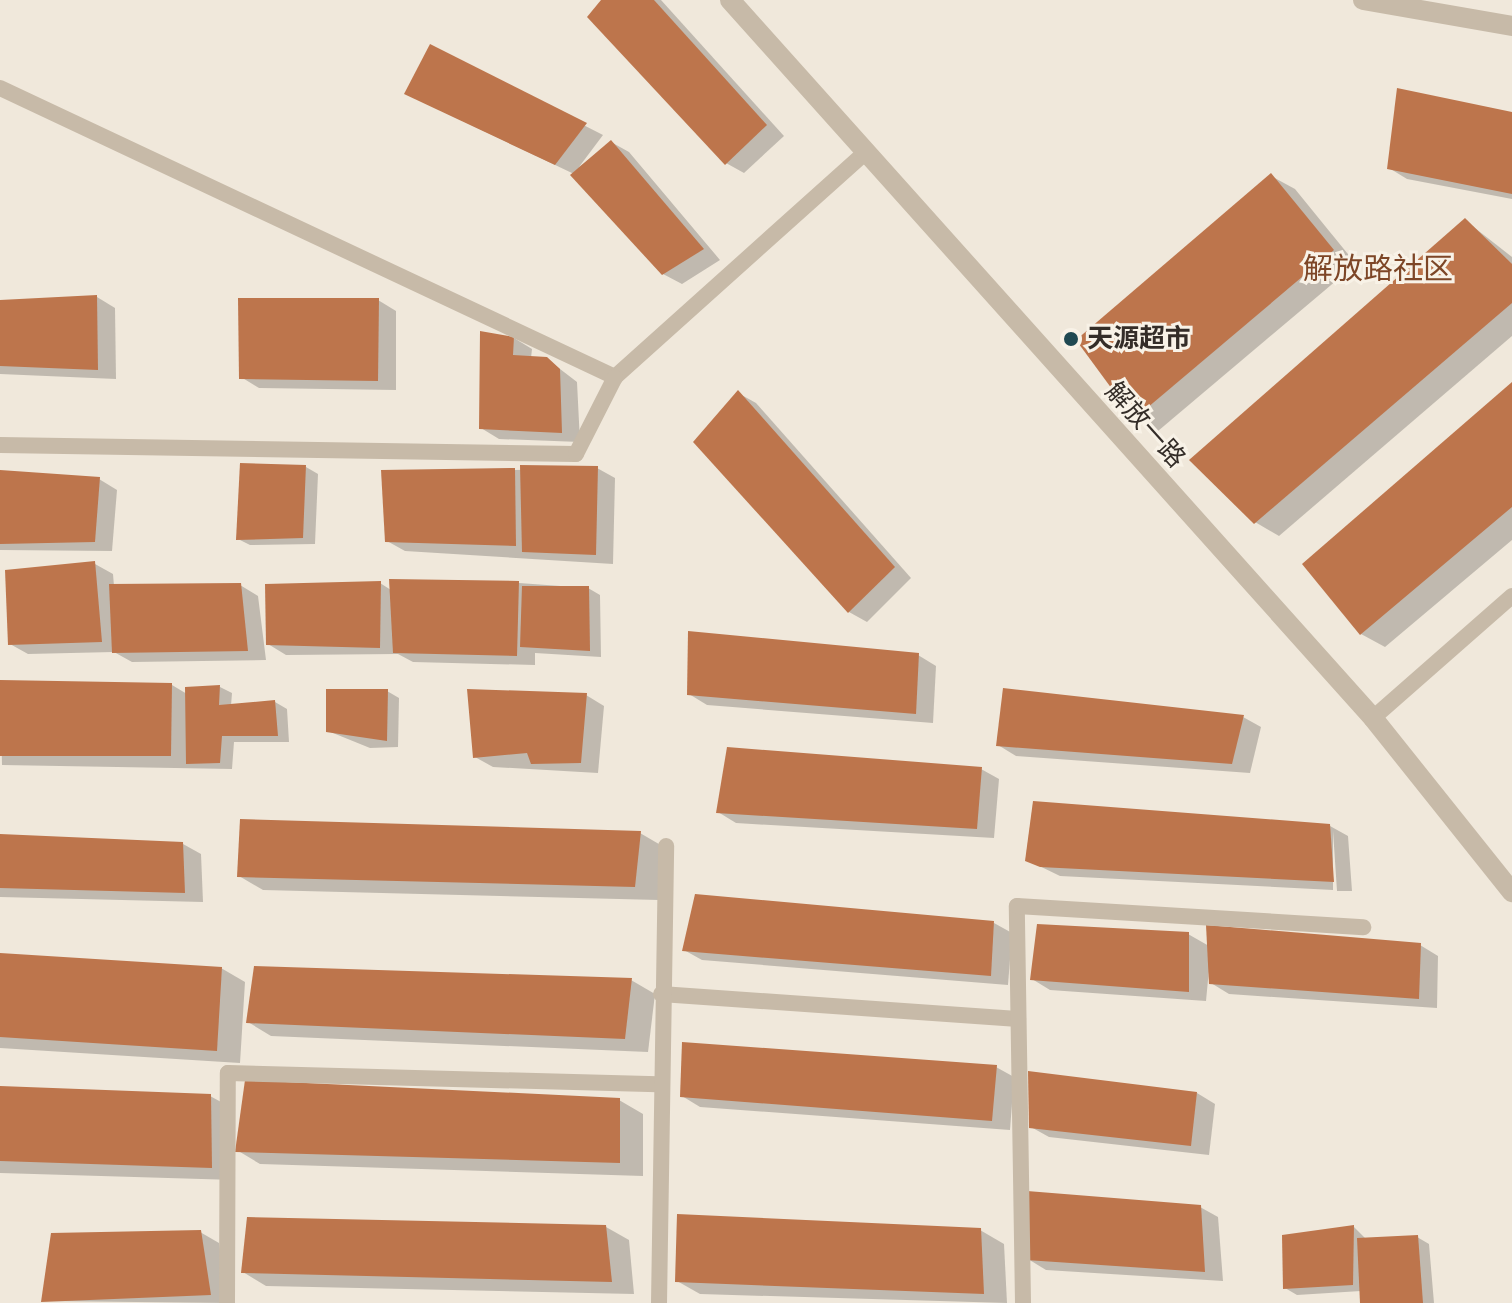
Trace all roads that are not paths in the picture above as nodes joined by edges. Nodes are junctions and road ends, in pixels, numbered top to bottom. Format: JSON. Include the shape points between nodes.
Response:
{"nodes":[{"id":1,"x":730,"y":0,"type":"edge"},
{"id":2,"x":1363,"y":0,"type":"edge"},
{"id":3,"x":1512,"y":26,"type":"edge"},
{"id":4,"x":0,"y":88,"type":"edge"},
{"id":5,"x":866,"y":152,"type":"junction"},
{"id":6,"x":615,"y":377,"type":"junction"},
{"id":7,"x":0,"y":445,"type":"edge"},
{"id":8,"x":1512,"y":596,"type":"edge"},
{"id":9,"x":1373,"y":718,"type":"junction"},
{"id":10,"x":666,"y":846,"type":"dead end"},
{"id":11,"x":1512,"y":892,"type":"edge"},
{"id":12,"x":1363,"y":927,"type":"dead end"},
{"id":13,"x":661,"y":994,"type":"junction"},
{"id":14,"x":1018,"y":1019,"type":"junction"},
{"id":15,"x":658,"y":1084,"type":"junction"},
{"id":16,"x":227,"y":1303,"type":"edge"},
{"id":17,"x":659,"y":1303,"type":"edge"},
{"id":18,"x":1023,"y":1303,"type":"edge"}],
"edges":[{"from":1,"to":5,"type":"street","name":"解放一路"},
{"from":2,"to":3,"type":"street"},
{"from":4,"to":6,"type":"lane"},
{"from":5,"to":6,"type":"lane"},
{"from":5,"to":9,"type":"street","name":"解放一路"},
{"from":6,"to":7,"type":"lane","via":[[576,454]]},
{"from":8,"to":9,"type":"lane"},
{"from":9,"to":11,"type":"street","name":"解放一路"},
{"from":10,"to":13,"type":"lane"},
{"from":12,"to":14,"type":"lane","via":[[1017,906]]},
{"from":13,"to":14,"type":"lane"},
{"from":13,"to":15,"type":"lane"},
{"from":14,"to":18,"type":"lane"},
{"from":15,"to":16,"type":"lane","via":[[228,1073]]},
{"from":15,"to":17,"type":"lane"}]}
